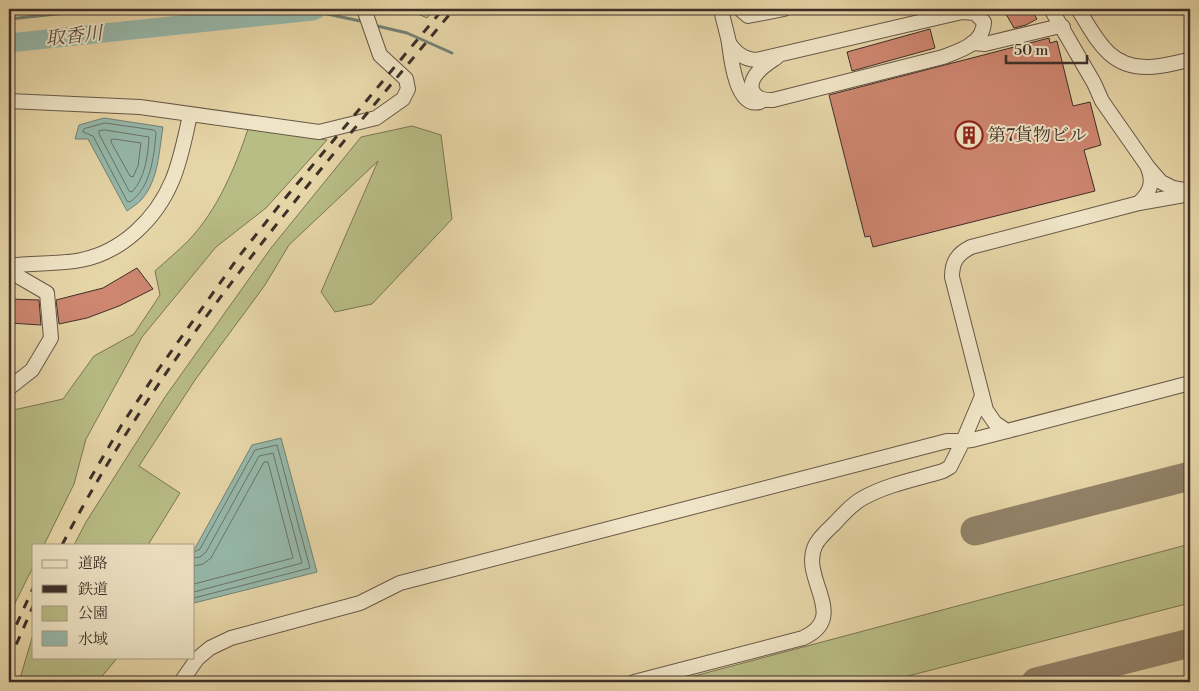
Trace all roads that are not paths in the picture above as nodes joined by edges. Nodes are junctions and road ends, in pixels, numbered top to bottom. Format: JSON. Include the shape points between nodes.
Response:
{"nodes":[{"id":1,"x":364,"y":9,"type":"edge"},
{"id":2,"x":721,"y":9,"type":"edge"},
{"id":3,"x":731,"y":9,"type":"edge"},
{"id":4,"x":784,"y":9,"type":"edge"},
{"id":5,"x":1051,"y":9,"type":"edge"},
{"id":6,"x":1078,"y":9,"type":"edge"},
{"id":7,"x":744,"y":12,"type":"edge"},
{"id":8,"x":1062,"y":27,"type":"junction"},
{"id":9,"x":729,"y":43,"type":"junction"},
{"id":10,"x":972,"y":43,"type":"junction"},
{"id":11,"x":776,"y":57,"type":"junction"},
{"id":12,"x":1190,"y":60,"type":"edge"},
{"id":13,"x":765,"y":100,"type":"junction"},
{"id":14,"x":9,"y":101,"type":"edge"},
{"id":15,"x":190,"y":115,"type":"junction"},
{"id":16,"x":1148,"y":167,"type":"junction"},
{"id":17,"x":1190,"y":193,"type":"edge"},
{"id":18,"x":1140,"y":203,"type":"junction"},
{"id":19,"x":9,"y":266,"type":"edge"},
{"id":20,"x":9,"y":271,"type":"edge"},
{"id":21,"x":1190,"y":384,"type":"edge"},
{"id":22,"x":9,"y":388,"type":"edge"},
{"id":23,"x":982,"y":396,"type":"junction"},
{"id":24,"x":1007,"y":431,"type":"junction"},
{"id":25,"x":963,"y":441,"type":"junction"},
{"id":26,"x":181,"y":682,"type":"edge"},
{"id":27,"x":634,"y":682,"type":"edge"}],
"edges":[{"from":1,"to":15,"type":"street","via":[[380,56],[406,79],[408,89],[403,100],[376,118],[319,132]]},
{"from":2,"to":9,"type":"street"},
{"from":3,"to":7,"type":"street","via":[[742,17]]},
{"from":4,"to":7,"type":"street"},
{"from":5,"to":8,"type":"street"},
{"from":6,"to":12,"type":"street","via":[[1105,50],[1129,66],[1150,67]]},
{"from":8,"to":10,"type":"street","via":[[985,44]]},
{"from":8,"to":16,"type":"street","via":[[1102,101]]},
{"from":9,"to":11,"type":"street","via":[[746,59]]},
{"from":9,"to":13,"type":"street","via":[[741,94],[749,102]]},
{"from":10,"to":11,"type":"street","via":[[979,39],[984,22],[976,13],[969,11]]},
{"from":10,"to":13,"type":"street","via":[[943,57]]},
{"from":11,"to":13,"type":"street","via":[[757,72],[754,80],[754,94]]},
{"from":14,"to":15,"type":"street","via":[[140,107]]},
{"from":15,"to":19,"type":"street","via":[[172,181],[154,212],[132,236],[107,252],[83,260]]},
{"from":16,"to":17,"type":"street","via":[[1161,182]]},
{"from":16,"to":18,"type":"street","via":[[1152,177],[1150,189]]},
{"from":17,"to":18,"type":"street"},
{"from":18,"to":23,"type":"street","via":[[971,247],[955,258],[952,277]]},
{"from":20,"to":22,"type":"street","via":[[47,293],[51,338],[32,370]]},
{"from":21,"to":24,"type":"street"},
{"from":23,"to":24,"type":"street","via":[[995,423]]},
{"from":23,"to":25,"type":"street"},
{"from":24,"to":25,"type":"street"},
{"from":25,"to":26,"type":"street","via":[[937,444],[400,583],[360,603],[231,638],[210,648],[197,659]]},
{"from":25,"to":27,"type":"street","via":[[950,467],[863,498],[822,536],[814,548],[812,562],[825,615],[814,633]]}]}
